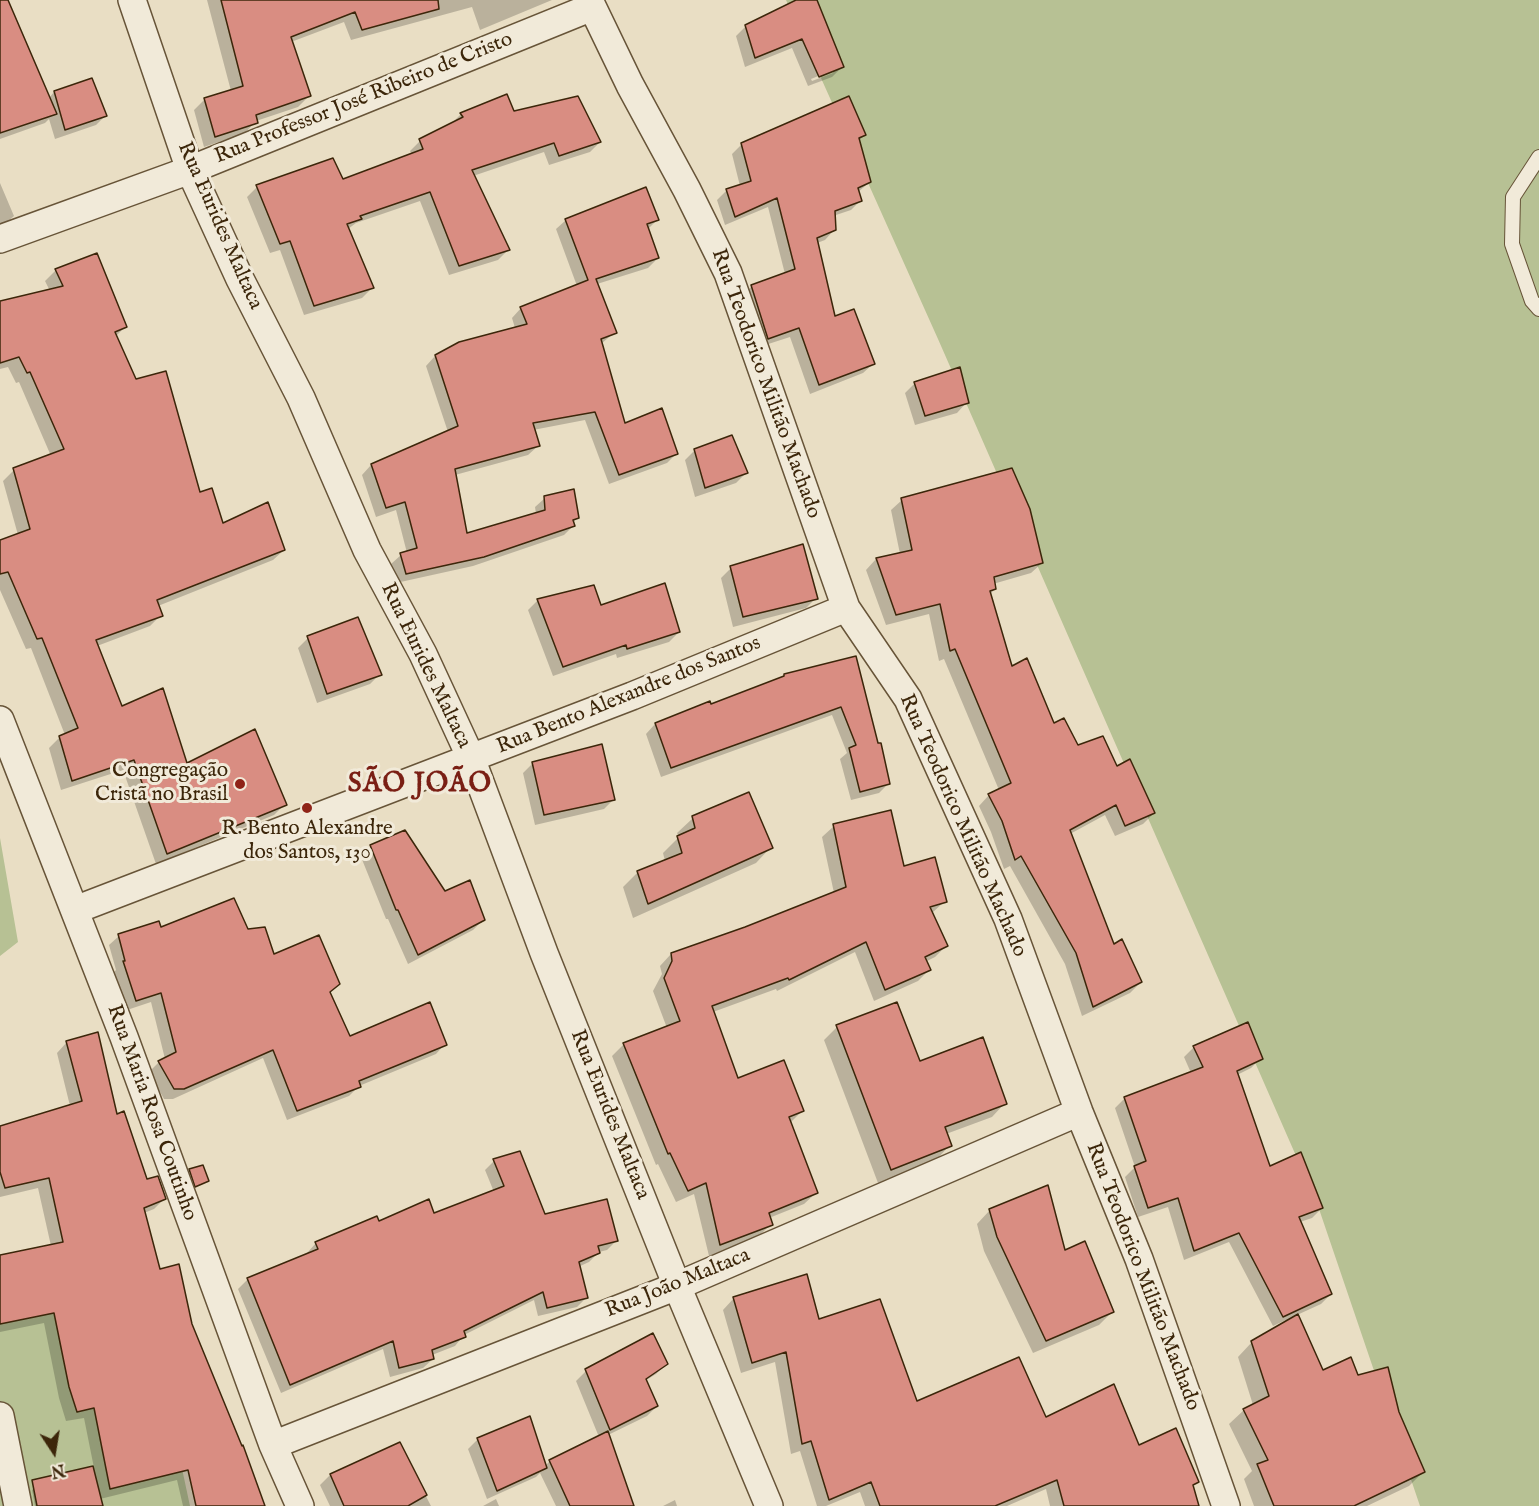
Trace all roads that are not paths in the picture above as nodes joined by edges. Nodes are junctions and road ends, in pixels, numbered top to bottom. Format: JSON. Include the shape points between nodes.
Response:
{"nodes":[{"id":1,"x":132,"y":0,"type":"edge"},
{"id":2,"x":590,"y":3,"type":"edge"},
{"id":3,"x":1539,"y":157,"type":"edge"},
{"id":4,"x":190,"y":170,"type":"junction"},
{"id":5,"x":0,"y":239,"type":"edge"},
{"id":6,"x":1539,"y":309,"type":"edge"},
{"id":7,"x":846,"y":608,"type":"junction"},
{"id":8,"x":0,"y":720,"type":"edge"},
{"id":9,"x":471,"y":759,"type":"junction"},
{"id":10,"x":75,"y":910,"type":"junction"},
{"id":11,"x":1079,"y":1112,"type":"junction"},
{"id":12,"x":677,"y":1286,"type":"junction"},
{"id":13,"x":0,"y":1416,"type":"edge"},
{"id":14,"x":273,"y":1445,"type":"junction"},
{"id":15,"x":18,"y":1506,"type":"edge"},
{"id":16,"x":300,"y":1506,"type":"edge"},
{"id":17,"x":769,"y":1506,"type":"edge"},
{"id":18,"x":1226,"y":1506,"type":"edge"}],
"edges":[{"from":1,"to":4,"type":"street","name":"Rua Eurides Maltaca"},
{"from":2,"to":4,"type":"street","name":"Rua Professor José Ribeiro de Cristo"},
{"from":2,"to":7,"type":"street","name":"Rua Teodorico Militão Machado","via":[[728,273]]},
{"from":3,"to":6,"type":"lane","via":[[1513,197],[1512,244],[1532,301]]},
{"from":4,"to":5,"type":"street","name":"Rua Professor José Ribeiro de Cristo"},
{"from":4,"to":9,"type":"street","name":"Rua Eurides Maltaca","via":[[301,398],[367,550],[423,654]]},
{"from":7,"to":9,"type":"street","name":"Rua Bento Alexandre dos Santos"},
{"from":7,"to":11,"type":"street","name":"Rua Teodorico Militão Machado","via":[[908,699],[1008,919]]},
{"from":8,"to":10,"type":"street","name":"Rua Maria Rosa Coutinho"},
{"from":9,"to":10,"type":"street","name":"Rua Bento Alexandre dos Santos"},
{"from":9,"to":12,"type":"street","name":"Rua Eurides Maltaca"},
{"from":10,"to":14,"type":"street","name":"Rua Maria Rosa Coutinho"},
{"from":11,"to":12,"type":"street","name":"Rua João Maltaca"},
{"from":11,"to":18,"type":"street","name":"Rua Teodorico Militão Machado","via":[[1139,1259]]},
{"from":12,"to":14,"type":"street","name":"Rua João Maltaca"},
{"from":12,"to":17,"type":"street","name":"Rua Eurides Maltaca"},
{"from":13,"to":15,"type":"street"},
{"from":14,"to":16,"type":"street","name":"Rua Maria Rosa Coutinho"}]}
